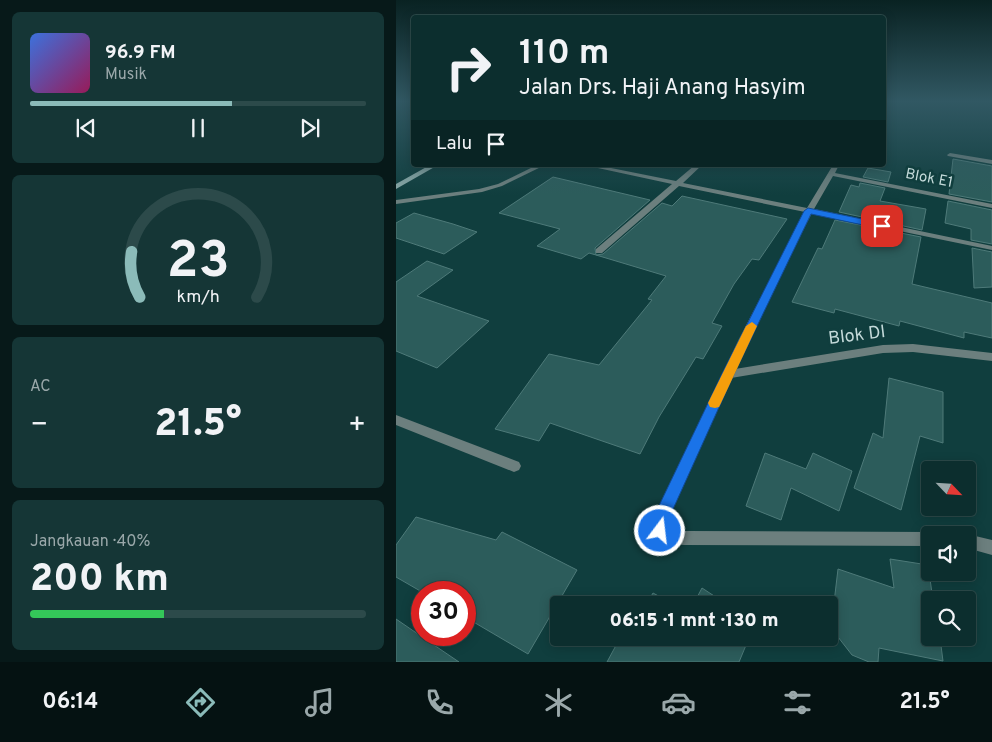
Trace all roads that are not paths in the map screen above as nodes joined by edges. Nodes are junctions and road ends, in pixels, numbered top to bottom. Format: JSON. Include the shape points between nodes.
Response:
{"nodes":[{"id":1,"x":950,"y":155,"type":"dead end"},
{"id":2,"x":992,"y":162,"type":"edge"},
{"id":3,"x":431,"y":167,"type":"edge"},
{"id":4,"x":538,"y":167,"type":"edge"},
{"id":5,"x":596,"y":167,"type":"edge"},
{"id":6,"x":697,"y":167,"type":"edge"},
{"id":7,"x":834,"y":169,"type":"edge"},
{"id":8,"x":677,"y":184,"type":"junction"},
{"id":9,"x":396,"y":187,"type":"edge"},
{"id":10,"x":396,"y":202,"type":"edge"},
{"id":11,"x":992,"y":206,"type":"edge"},
{"id":12,"x":808,"y":211,"type":"junction"},
{"id":13,"x":992,"y":248,"type":"edge"},
{"id":14,"x":599,"y":251,"type":"dead end"},
{"id":15,"x":992,"y":357,"type":"edge"},
{"id":16,"x":728,"y":374,"type":"junction"},
{"id":17,"x":396,"y":420,"type":"edge"},
{"id":18,"x":514,"y":466,"type":"dead end"},
{"id":19,"x":921,"y":539,"type":"edge"},
{"id":20,"x":976,"y":544,"type":"edge"},
{"id":21,"x":992,"y":548,"type":"edge"}],
"edges":[{"from":1,"to":2,"type":"street"},
{"from":3,"to":9,"type":"main road"},
{"from":4,"to":10,"type":"street","via":[[480,191]]},
{"from":5,"to":8,"type":"street"},
{"from":6,"to":8,"type":"street"},
{"from":7,"to":11,"type":"street","name":"Blok E1"},
{"from":7,"to":12,"type":"street"},
{"from":8,"to":12,"type":"street"},
{"from":8,"to":14,"type":"street"},
{"from":12,"to":13,"type":"street"},
{"from":12,"to":16,"type":"street"},
{"from":15,"to":16,"type":"street","name":"Blok DI","via":[[913,348],[883,349]]},
{"from":16,"to":19,"type":"street","via":[[661,518],[659,525],[663,535],[684,538]]},
{"from":17,"to":18,"type":"street"},
{"from":20,"to":21,"type":"street"}]}
